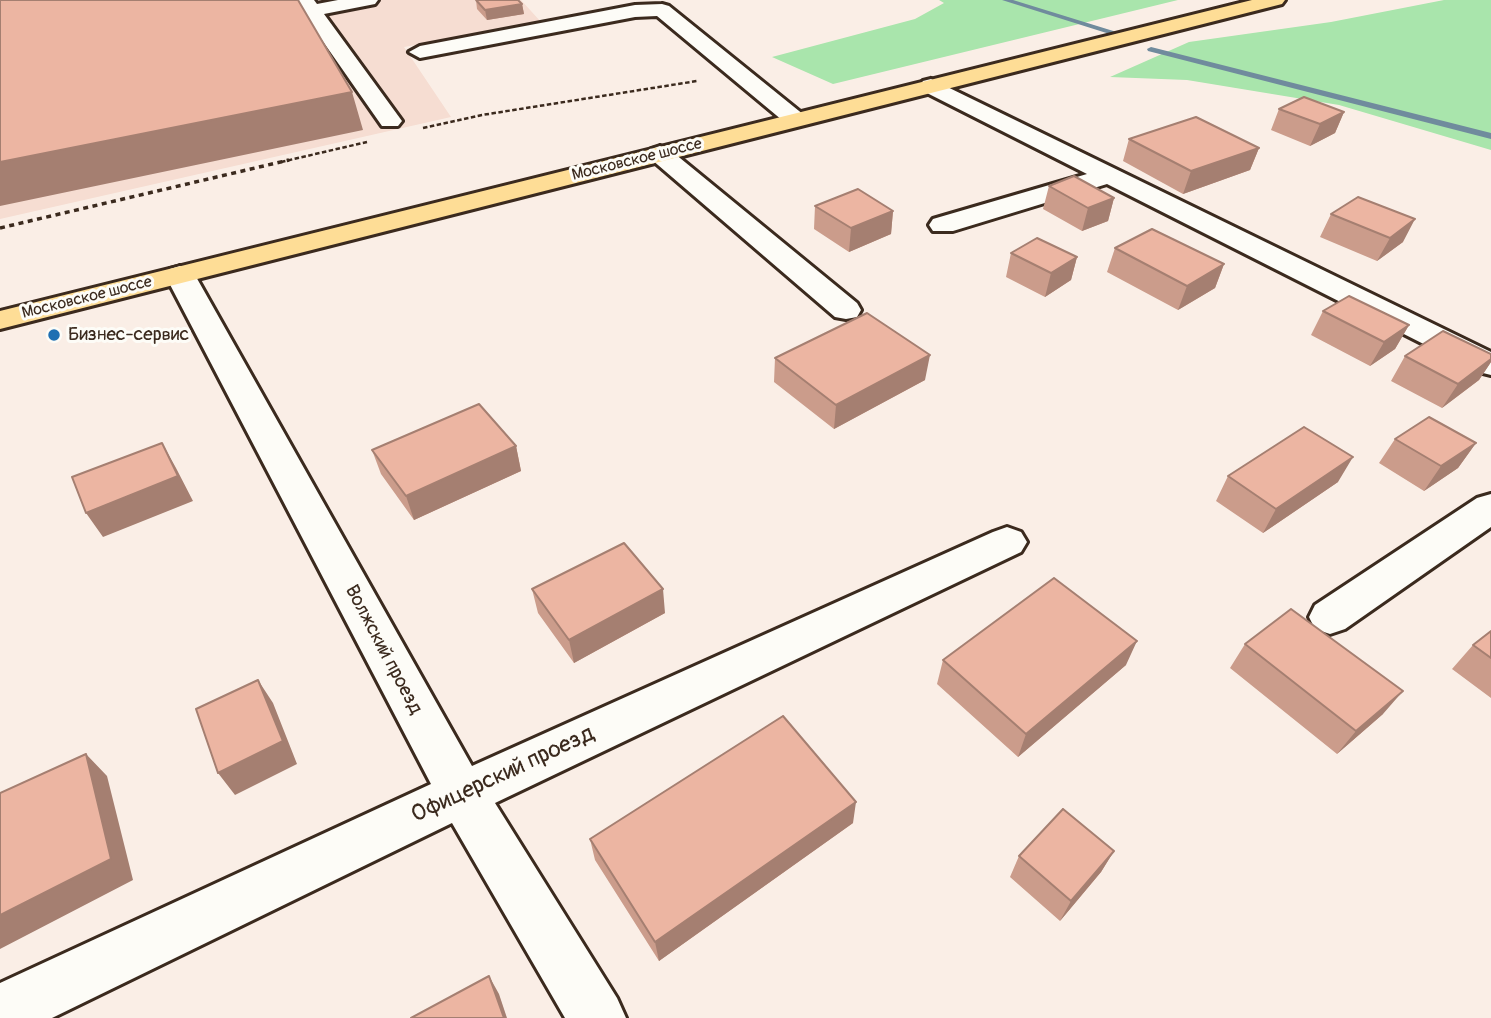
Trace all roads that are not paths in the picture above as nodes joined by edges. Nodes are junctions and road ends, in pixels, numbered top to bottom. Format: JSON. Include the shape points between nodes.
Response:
{"nodes":[{"id":1,"x":368,"y":0,"type":"edge"},
{"id":2,"x":1275,"y":0,"type":"edge"},
{"id":3,"x":308,"y":5,"type":"edge"},
{"id":4,"x":420,"y":52,"type":"dead end"},
{"id":5,"x":931,"y":86,"type":"junction"},
{"id":6,"x":796,"y":120,"type":"junction"},
{"id":7,"x":390,"y":121,"type":"dead end"},
{"id":8,"x":660,"y":154,"type":"junction"},
{"id":9,"x":1107,"y":177,"type":"junction"},
{"id":10,"x":943,"y":225,"type":"dead end"},
{"id":11,"x":180,"y":275,"type":"junction"},
{"id":12,"x":846,"y":310,"type":"dead end"},
{"id":13,"x":0,"y":320,"type":"edge"},
{"id":14,"x":1491,"y":365,"type":"edge"},
{"id":15,"x":1491,"y":508,"type":"edge"},
{"id":16,"x":1007,"y":542,"type":"dead end"},
{"id":17,"x":1330,"y":617,"type":"dead end"},
{"id":18,"x":461,"y":794,"type":"junction"},
{"id":19,"x":0,"y":1013,"type":"edge"},
{"id":20,"x":597,"y":1018,"type":"edge"}],
"edges":[{"from":1,"to":3,"type":"street"},
{"from":2,"to":5,"type":"main road","name":"Московское шоссе"},
{"from":3,"to":7,"type":"street"},
{"from":4,"to":6,"type":"street","via":[[635,11],[662,10]]},
{"from":5,"to":6,"type":"main road","name":"Московское шоссе"},
{"from":5,"to":9,"type":"street"},
{"from":6,"to":8,"type":"main road","name":"Московское шоссе"},
{"from":8,"to":11,"type":"main road","name":"Московское шоссе"},
{"from":8,"to":12,"type":"street"},
{"from":9,"to":10,"type":"street"},
{"from":9,"to":14,"type":"street"},
{"from":11,"to":13,"type":"main road","name":"Московское шоссе"},
{"from":11,"to":18,"type":"street","name":"Волжский проезд"},
{"from":15,"to":17,"type":"street"},
{"from":16,"to":18,"type":"street","name":"Офицерский проезд"},
{"from":18,"to":19,"type":"street","name":"Офицерский проезд"},
{"from":18,"to":20,"type":"street","name":"Волжский проезд"}]}
